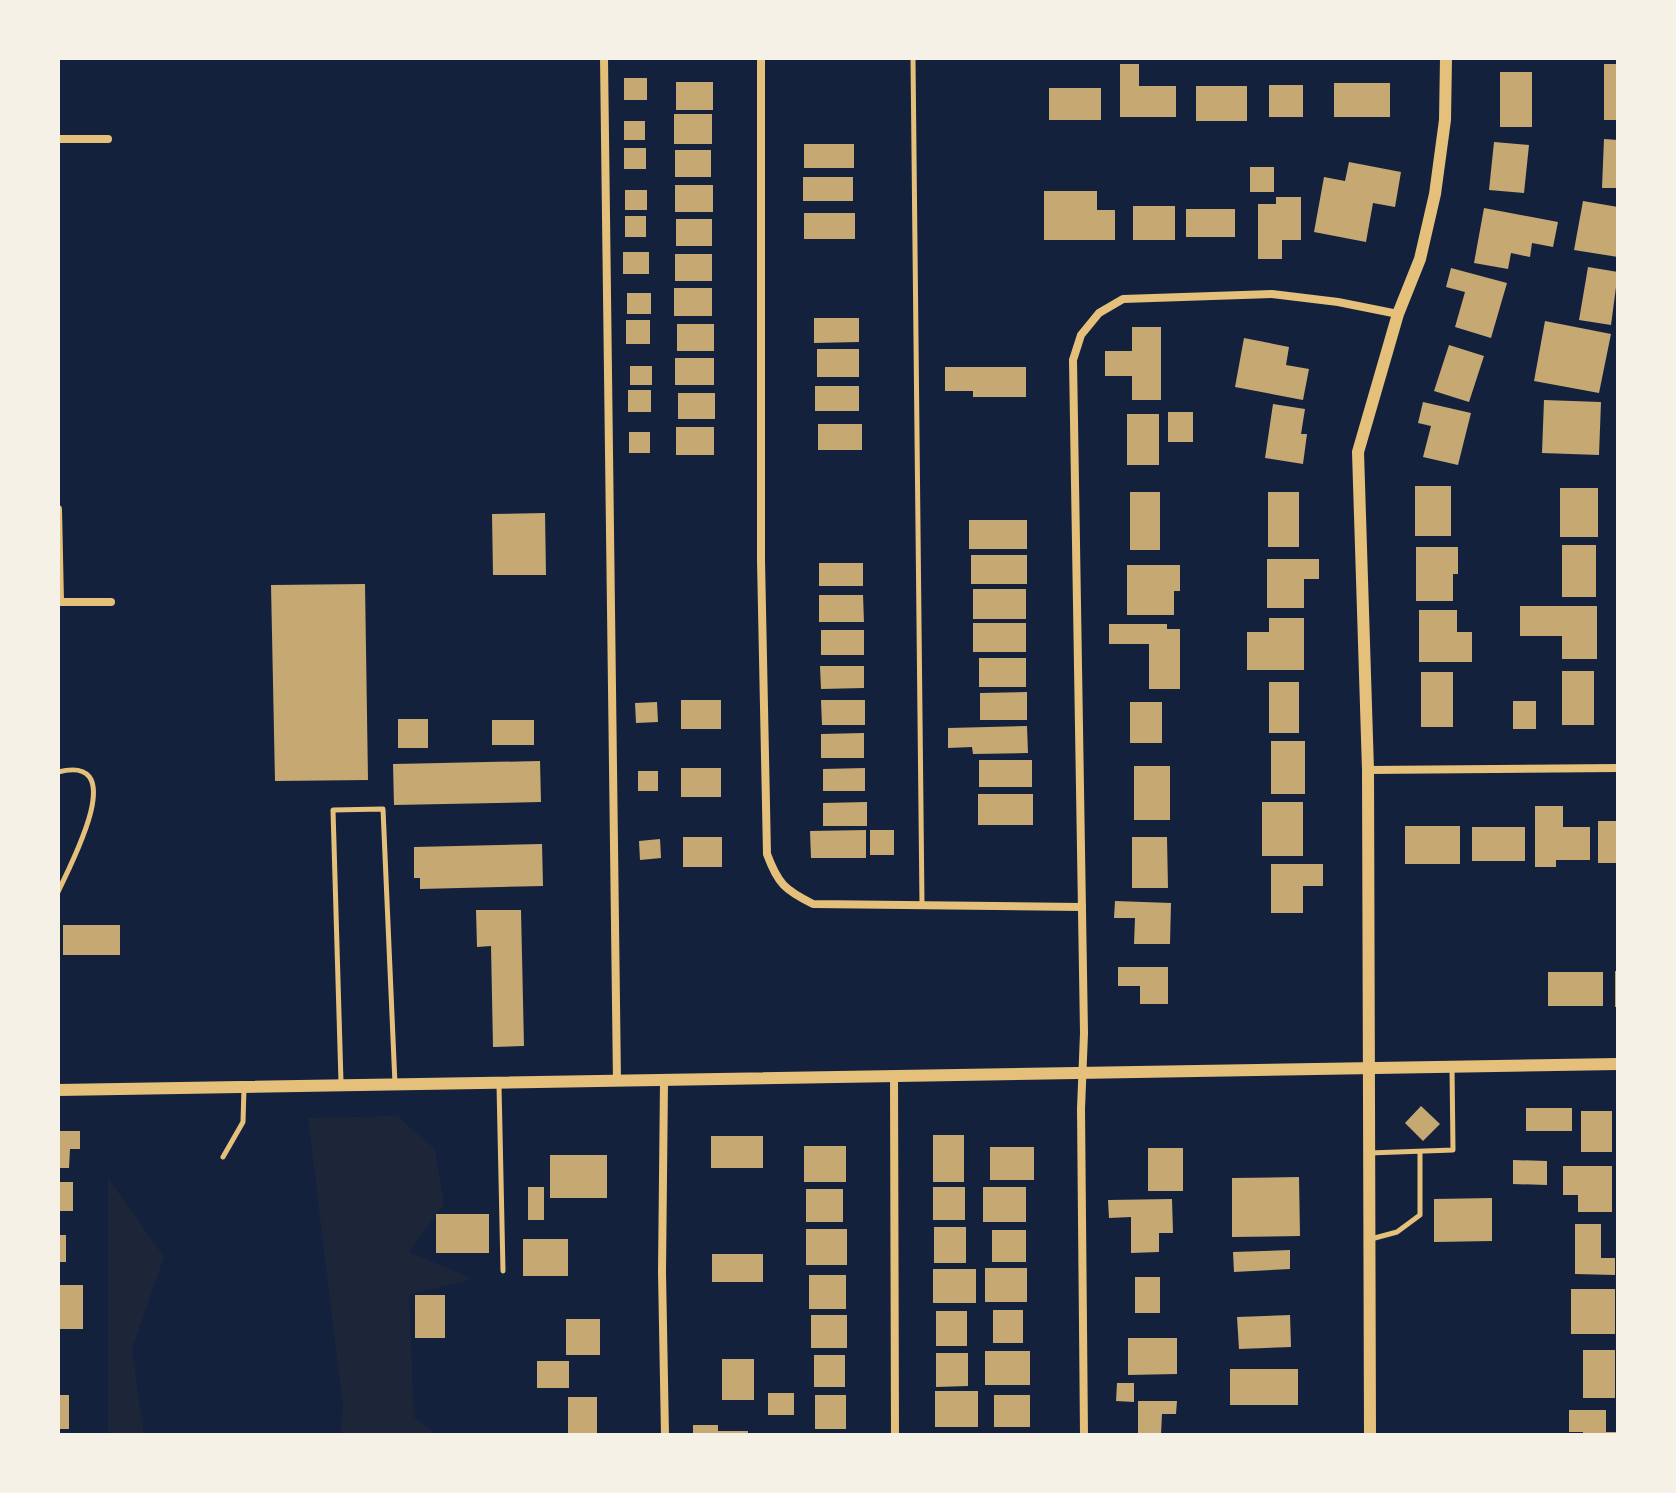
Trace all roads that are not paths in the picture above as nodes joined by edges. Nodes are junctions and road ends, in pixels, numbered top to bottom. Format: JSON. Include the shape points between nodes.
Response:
{"nodes":[{"id":1,"x":604,"y":58,"type":"edge"},
{"id":2,"x":761,"y":58,"type":"edge"},
{"id":3,"x":913,"y":58,"type":"edge"},
{"id":4,"x":1446,"y":58,"type":"edge"},
{"id":5,"x":58,"y":139,"type":"edge"},
{"id":6,"x":108,"y":139,"type":"dead end"},
{"id":7,"x":1398,"y":314,"type":"junction"},
{"id":8,"x":58,"y":509,"type":"edge"},
{"id":9,"x":59,"y":602,"type":"edge"},
{"id":10,"x":111,"y":602,"type":"dead end"},
{"id":11,"x":1618,"y":768,"type":"edge"},
{"id":12,"x":1368,"y":770,"type":"junction"},
{"id":13,"x":58,"y":772,"type":"edge"},
{"id":14,"x":58,"y":892,"type":"edge"},
{"id":15,"x":922,"y":905,"type":"junction"},
{"id":16,"x":1082,"y":907,"type":"junction"},
{"id":17,"x":1618,"y":1064,"type":"edge"},
{"id":18,"x":1452,"y":1067,"type":"junction"},
{"id":19,"x":1369,"y":1069,"type":"junction"},
{"id":20,"x":1083,"y":1074,"type":"junction"},
{"id":21,"x":894,"y":1077,"type":"junction"},
{"id":22,"x":664,"y":1081,"type":"junction"},
{"id":23,"x":617,"y":1082,"type":"junction"},
{"id":24,"x":499,"y":1084,"type":"junction"},
{"id":25,"x":395,"y":1085,"type":"junction"},
{"id":26,"x":341,"y":1086,"type":"junction"},
{"id":27,"x":244,"y":1087,"type":"junction"},
{"id":28,"x":58,"y":1090,"type":"edge"},
{"id":29,"x":1420,"y":1152,"type":"junction"},
{"id":30,"x":1368,"y":1153,"type":"junction"},
{"id":31,"x":223,"y":1157,"type":"dead end"},
{"id":32,"x":1369,"y":1240,"type":"junction"},
{"id":33,"x":503,"y":1271,"type":"dead end"},
{"id":34,"x":665,"y":1435,"type":"edge"},
{"id":35,"x":895,"y":1435,"type":"edge"},
{"id":36,"x":1084,"y":1435,"type":"edge"},
{"id":37,"x":1370,"y":1435,"type":"edge"}],
"edges":[{"from":1,"to":23,"type":"street"},
{"from":2,"to":15,"type":"street","via":[[767,854],[789,892],[813,904]]},
{"from":3,"to":15,"type":"lane"},
{"from":4,"to":7,"type":"street","via":[[1445,120],[1435,194],[1420,259]]},
{"from":5,"to":6,"type":"street"},
{"from":7,"to":12,"type":"street","via":[[1358,452]]},
{"from":7,"to":16,"type":"street","via":[[1272,294],[1154,296],[1123,299],[1099,313],[1081,335],[1073,360]]},
{"from":8,"to":9,"type":"street"},
{"from":9,"to":10,"type":"street"},
{"from":11,"to":12,"type":"street"},
{"from":12,"to":19,"type":"street"},
{"from":13,"to":14,"type":"lane","via":[[76,770],[89,776],[94,786],[94,804]]},
{"from":15,"to":16,"type":"street"},
{"from":16,"to":20,"type":"street"},
{"from":17,"to":18,"type":"street"},
{"from":18,"to":19,"type":"street"},
{"from":18,"to":29,"type":"lane","via":[[1453,1150]]},
{"from":19,"to":20,"type":"street"},
{"from":19,"to":30,"type":"street"},
{"from":20,"to":21,"type":"street"},
{"from":20,"to":36,"type":"street"},
{"from":21,"to":22,"type":"street"},
{"from":21,"to":35,"type":"street"},
{"from":22,"to":23,"type":"street"},
{"from":22,"to":34,"type":"street"},
{"from":23,"to":24,"type":"street"},
{"from":24,"to":25,"type":"street"},
{"from":24,"to":33,"type":"lane"},
{"from":25,"to":26,"type":"street"},
{"from":25,"to":26,"type":"lane","via":[[383,809],[333,810]]},
{"from":26,"to":27,"type":"street"},
{"from":27,"to":28,"type":"street"},
{"from":27,"to":31,"type":"lane","via":[[243,1122]]},
{"from":29,"to":30,"type":"lane"},
{"from":29,"to":32,"type":"lane","via":[[1420,1215],[1397,1232]]},
{"from":30,"to":32,"type":"street"},
{"from":32,"to":37,"type":"street"}]}
